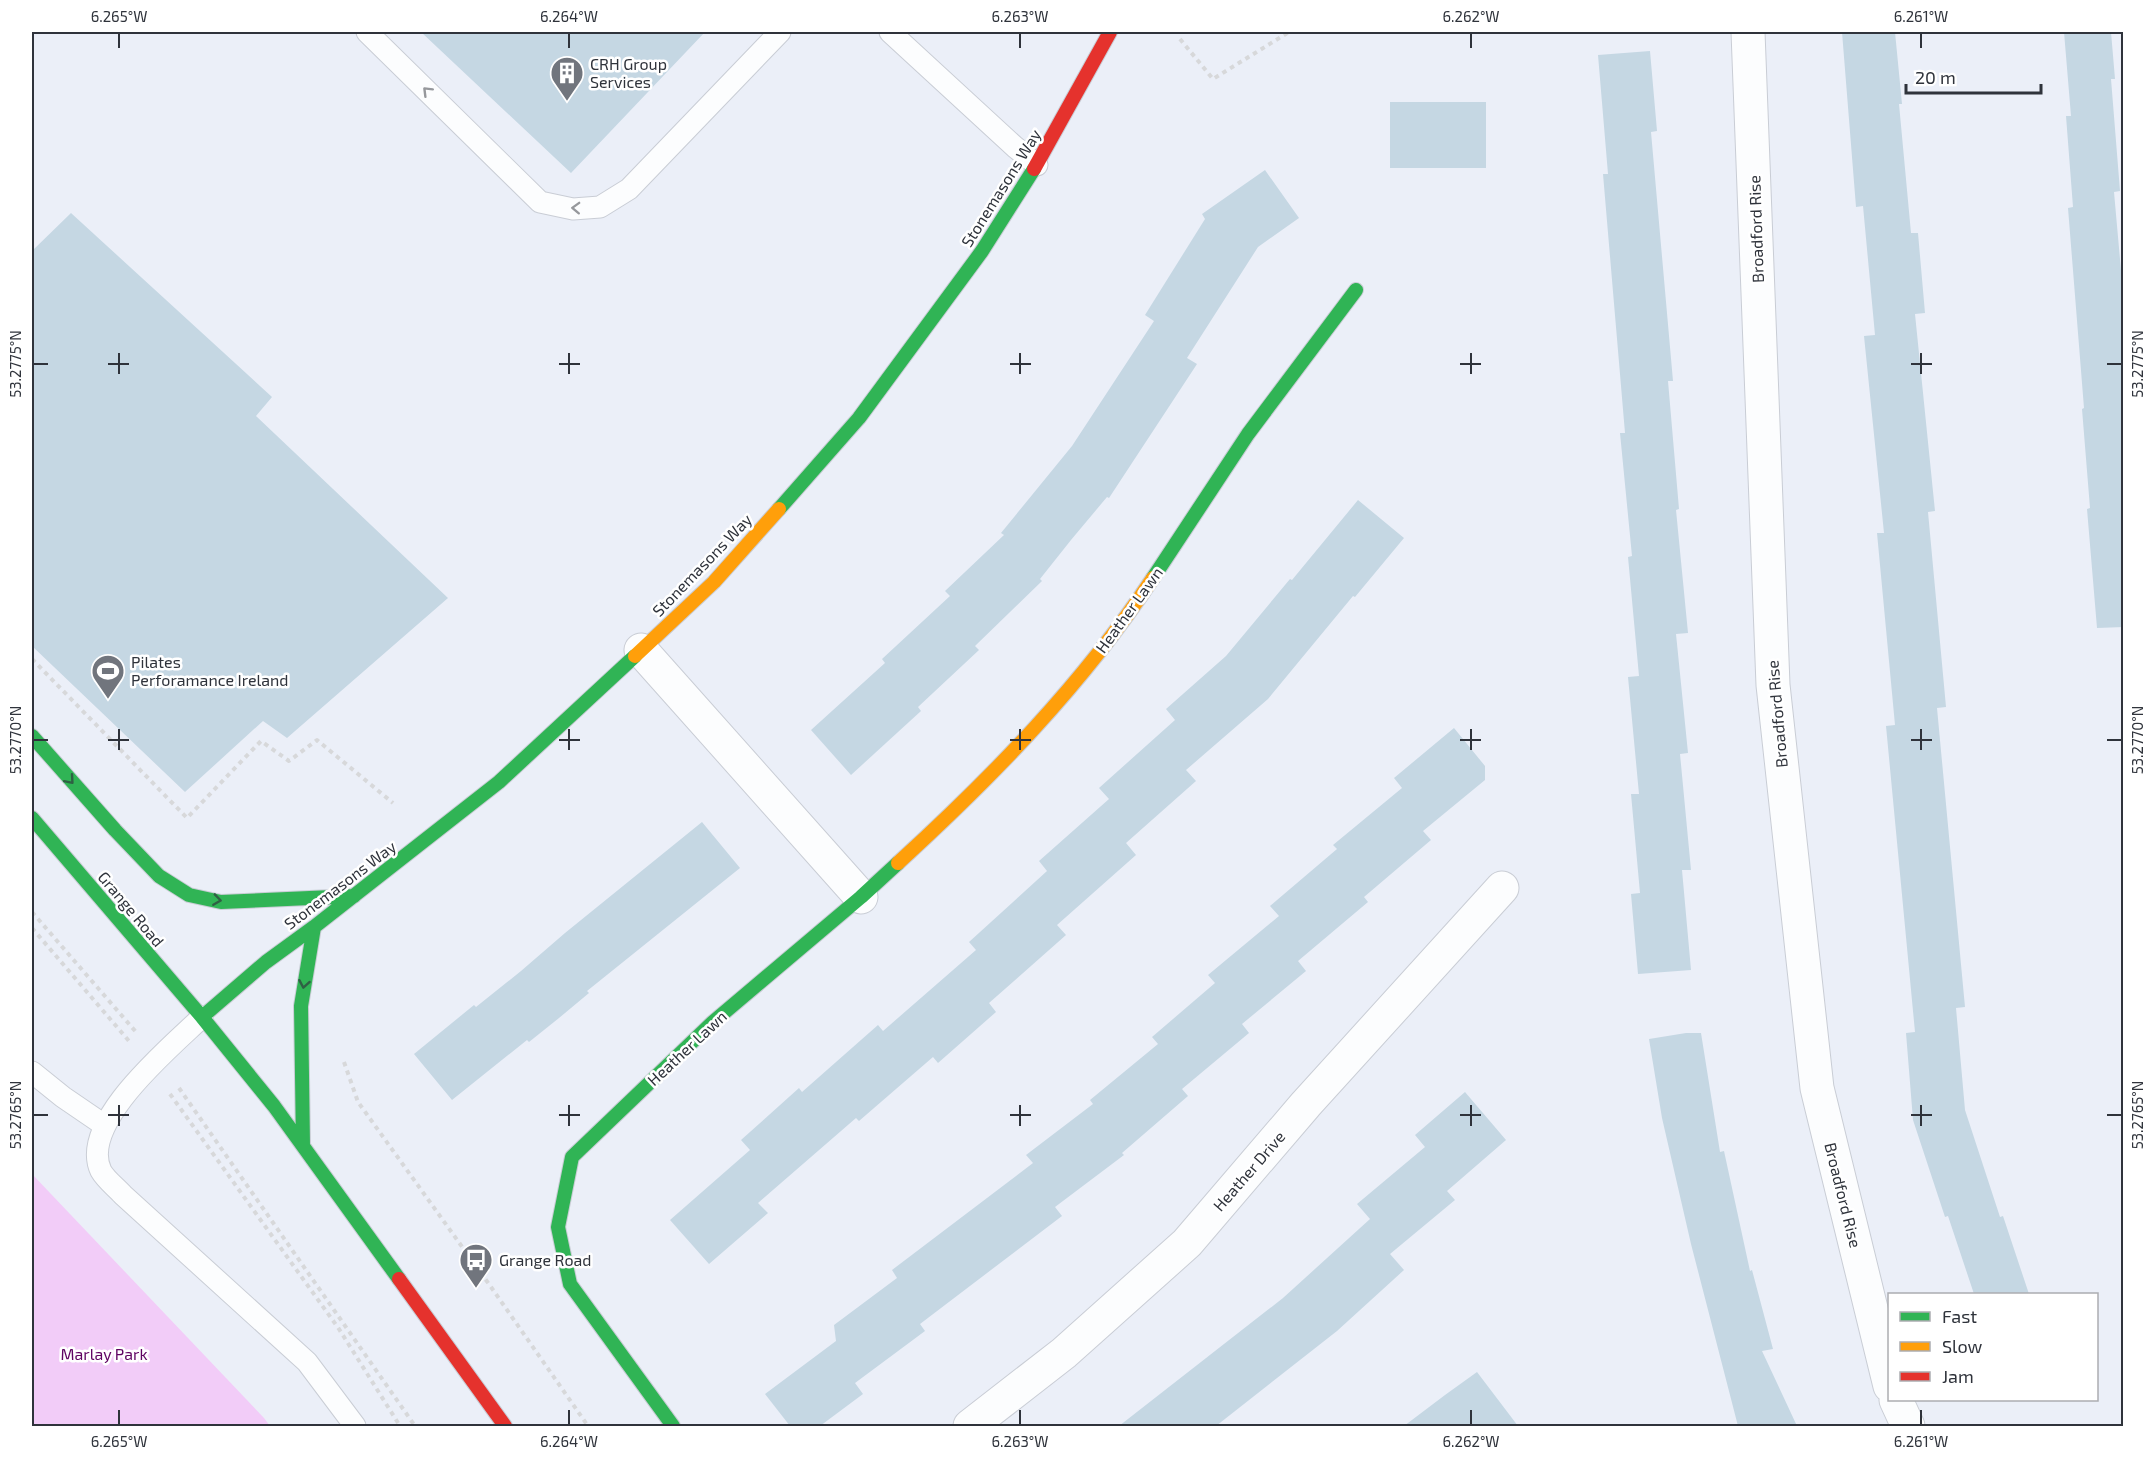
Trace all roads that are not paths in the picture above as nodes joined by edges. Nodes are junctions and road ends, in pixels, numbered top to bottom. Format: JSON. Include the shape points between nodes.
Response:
{"nodes":[{"id":1,"x":367,"y":32,"type":"edge"},
{"id":2,"x":780,"y":32,"type":"edge"},
{"id":3,"x":890,"y":32,"type":"edge"},
{"id":4,"x":1110,"y":32,"type":"edge"},
{"id":5,"x":1748,"y":32,"type":"edge"},
{"id":6,"x":1037,"y":165,"type":"junction"},
{"id":7,"x":1356,"y":290,"type":"dead end"},
{"id":8,"x":641,"y":650,"type":"junction"},
{"id":9,"x":32,"y":736,"type":"edge"},
{"id":10,"x":32,"y":818,"type":"edge"},
{"id":11,"x":1502,"y":888,"type":"dead end"},
{"id":12,"x":354,"y":896,"type":"junction"},
{"id":13,"x":861,"y":897,"type":"junction"},
{"id":14,"x":314,"y":927,"type":"junction"},
{"id":15,"x":201,"y":1017,"type":"junction"},
{"id":16,"x":32,"y":1072,"type":"edge"},
{"id":17,"x":104,"y":1125,"type":"junction"},
{"id":18,"x":303,"y":1145,"type":"junction"},
{"id":19,"x":1888,"y":1378,"type":"edge"},
{"id":20,"x":1896,"y":1401,"type":"edge"},
{"id":21,"x":355,"y":1426,"type":"edge"},
{"id":22,"x":505,"y":1426,"type":"edge"},
{"id":23,"x":673,"y":1426,"type":"edge"},
{"id":24,"x":970,"y":1426,"type":"edge"},
{"id":25,"x":1908,"y":1426,"type":"edge"}],
"edges":[{"from":2,"to":1,"type":"lane","one_way":true,"via":[[629,189],[600,207],[573,209],[540,202]]},
{"from":3,"to":6,"type":"lane"},
{"from":4,"to":6,"type":"street","name":"Stonemasons Way"},
{"from":5,"to":19,"type":"street","name":"Broadford Rise","via":[[1773,685],[1817,1088]]},
{"from":6,"to":8,"type":"street","name":"Stonemasons Way","via":[[982,252],[859,418],[714,582]]},
{"from":7,"to":13,"type":"street","name":"Heather Lawn","via":[[1248,434],[1120,626],[1060,700],[964,803]]},
{"from":8,"to":12,"type":"street","name":"Stonemasons Way","via":[[500,782]]},
{"from":8,"to":13,"type":"street"},
{"from":9,"to":12,"type":"street","one_way":true,"via":[[159,876],[189,895],[221,902]]},
{"from":10,"to":15,"type":"street","name":"Grange Road"},
{"from":11,"to":24,"type":"street","name":"Heather Drive","via":[[1306,1104],[1187,1243],[1064,1353]]},
{"from":12,"to":14,"type":"street","name":"Stonemasons Way"},
{"from":13,"to":23,"type":"street","name":"Heather Lawn","via":[[713,1022],[572,1157],[558,1227],[570,1284]]},
{"from":14,"to":15,"type":"street","name":"Stonemasons Way"},
{"from":14,"to":18,"type":"street","one_way":true,"via":[[301,1006]]},
{"from":15,"to":17,"type":"lane","via":[[154,1062]]},
{"from":15,"to":18,"type":"street","name":"Grange Road"},
{"from":16,"to":17,"type":"lane"},
{"from":17,"to":21,"type":"lane","via":[[97,1148],[101,1171],[307,1362]]},
{"from":18,"to":22,"type":"street","name":"Grange Road"},
{"from":20,"to":25,"type":"street"}]}
